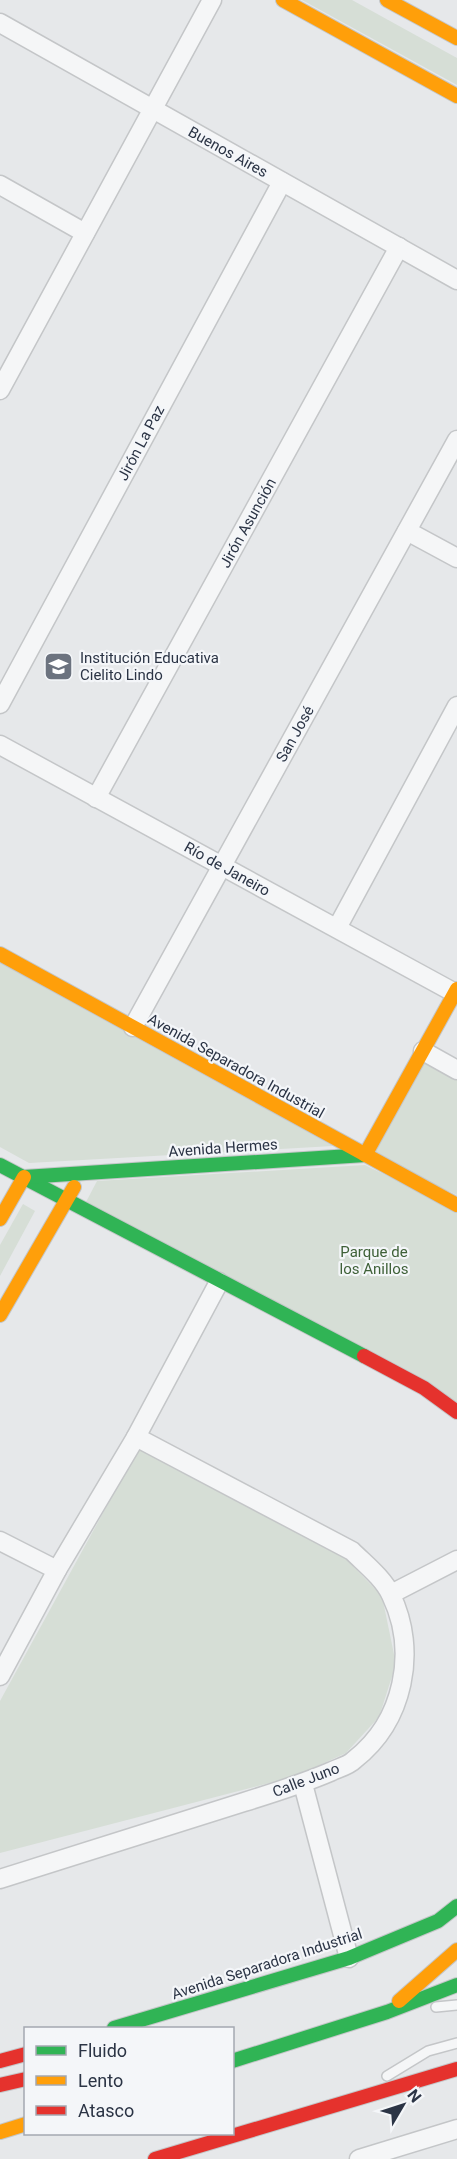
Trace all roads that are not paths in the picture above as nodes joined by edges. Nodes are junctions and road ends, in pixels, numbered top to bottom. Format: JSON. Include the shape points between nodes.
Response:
{"nodes":[{"id":1,"x":212,"y":0,"type":"edge"},
{"id":2,"x":283,"y":0,"type":"edge"},
{"id":3,"x":387,"y":0,"type":"edge"},
{"id":4,"x":0,"y":23,"type":"edge"},
{"id":5,"x":457,"y":38,"type":"edge"},
{"id":6,"x":457,"y":96,"type":"edge"},
{"id":7,"x":153,"y":109,"type":"junction"},
{"id":8,"x":282,"y":182,"type":"junction"},
{"id":9,"x":0,"y":185,"type":"edge"},
{"id":10,"x":85,"y":233,"type":"junction"},
{"id":11,"x":399,"y":247,"type":"junction"},
{"id":12,"x":457,"y":280,"type":"edge"},
{"id":13,"x":0,"y":390,"type":"edge"},
{"id":14,"x":457,"y":440,"type":"edge"},
{"id":15,"x":407,"y":531,"type":"junction"},
{"id":16,"x":457,"y":558,"type":"edge"},
{"id":17,"x":0,"y":704,"type":"edge"},
{"id":18,"x":457,"y":706,"type":"edge"},
{"id":19,"x":0,"y":745,"type":"edge"},
{"id":20,"x":96,"y":798,"type":"junction"},
{"id":21,"x":222,"y":866,"type":"junction"},
{"id":22,"x":337,"y":928,"type":"junction"},
{"id":23,"x":0,"y":954,"type":"edge"},
{"id":24,"x":456,"y":991,"type":"edge"},
{"id":25,"x":133,"y":1027,"type":"junction"},
{"id":26,"x":425,"y":1047,"type":"junction"},
{"id":27,"x":457,"y":1060,"type":"edge"},
{"id":28,"x":457,"y":1070,"type":"edge"},
{"id":29,"x":365,"y":1155,"type":"junction"},
{"id":30,"x":0,"y":1165,"type":"edge"},
{"id":31,"x":83,"y":1174,"type":"junction"},
{"id":32,"x":24,"y":1177,"type":"junction"},
{"id":33,"x":66,"y":1199,"type":"junction"},
{"id":34,"x":457,"y":1205,"type":"edge"},
{"id":35,"x":0,"y":1220,"type":"edge"},
{"id":36,"x":219,"y":1282,"type":"junction"},
{"id":37,"x":0,"y":1315,"type":"edge"},
{"id":38,"x":457,"y":1412,"type":"edge"},
{"id":39,"x":136,"y":1437,"type":"junction"},
{"id":40,"x":0,"y":1541,"type":"edge"},
{"id":41,"x":457,"y":1560,"type":"edge"},
{"id":42,"x":57,"y":1570,"type":"junction"},
{"id":43,"x":391,"y":1593,"type":"junction"},
{"id":44,"x":0,"y":1676,"type":"edge"},
{"id":45,"x":303,"y":1784,"type":"junction"},
{"id":46,"x":0,"y":1879,"type":"edge"},
{"id":47,"x":457,"y":1906,"type":"edge"},
{"id":48,"x":457,"y":1950,"type":"edge"},
{"id":49,"x":349,"y":1958,"type":"junction"},
{"id":50,"x":457,"y":1985,"type":"edge"},
{"id":51,"x":457,"y":2005,"type":"edge"},
{"id":52,"x":387,"y":2012,"type":"junction"},
{"id":53,"x":117,"y":2027,"type":"edge"},
{"id":54,"x":457,"y":2043,"type":"edge"},
{"id":55,"x":24,"y":2055,"type":"edge"},
{"id":56,"x":234,"y":2060,"type":"edge"},
{"id":57,"x":0,"y":2061,"type":"edge"},
{"id":58,"x":457,"y":2069,"type":"edge"},
{"id":59,"x":24,"y":2079,"type":"edge"},
{"id":60,"x":0,"y":2085,"type":"edge"},
{"id":61,"x":344,"y":2102,"type":"junction"},
{"id":62,"x":24,"y":2125,"type":"edge"},
{"id":63,"x":457,"y":2129,"type":"edge"},
{"id":64,"x":0,"y":2132,"type":"edge"},
{"id":65,"x":155,"y":2159,"type":"edge"},
{"id":66,"x":359,"y":2159,"type":"edge"}],
"edges":[{"from":1,"to":7,"type":"street"},
{"from":2,"to":6,"type":"main road"},
{"from":3,"to":5,"type":"main road"},
{"from":4,"to":7,"type":"street","name":"Buenos Aires"},
{"from":7,"to":8,"type":"street","name":"Buenos Aires"},
{"from":7,"to":10,"type":"street"},
{"from":8,"to":11,"type":"street","name":"Buenos Aires"},
{"from":8,"to":17,"type":"street","name":"Jirón La Paz"},
{"from":9,"to":10,"type":"street"},
{"from":10,"to":13,"type":"street"},
{"from":11,"to":12,"type":"street","name":"Buenos Aires"},
{"from":11,"to":20,"type":"street","name":"Jirón Asunción"},
{"from":14,"to":15,"type":"street","name":"San José"},
{"from":15,"to":16,"type":"street"},
{"from":15,"to":21,"type":"street","name":"San José"},
{"from":18,"to":22,"type":"street"},
{"from":19,"to":20,"type":"street","name":"Río de Janeiro"},
{"from":20,"to":21,"type":"street","name":"Río de Janeiro"},
{"from":21,"to":22,"type":"street","name":"Río de Janeiro"},
{"from":21,"to":25,"type":"street","name":"San José"},
{"from":22,"to":24,"type":"street","name":"Río de Janeiro"},
{"from":23,"to":25,"type":"main road","name":"Avenida Separadora Industrial"},
{"from":24,"to":26,"type":"main road"},
{"from":25,"to":29,"type":"main road","name":"Avenida Separadora Industrial"},
{"from":26,"to":27,"type":"lane"},
{"from":26,"to":28,"type":"street"},
{"from":26,"to":29,"type":"main road"},
{"from":29,"to":31,"type":"main road","name":"Avenida Hermes"},
{"from":29,"to":34,"type":"main road","name":"Avenida Separadora Industrial"},
{"from":30,"to":32,"type":"main road"},
{"from":31,"to":32,"type":"main road","name":"Avenida Hermes"},
{"from":31,"to":33,"type":"main road"},
{"from":32,"to":33,"type":"main road"},
{"from":32,"to":35,"type":"main road"},
{"from":33,"to":36,"type":"main road"},
{"from":33,"to":37,"type":"main road"},
{"from":36,"to":38,"type":"main road","via":[[424,1388]]},
{"from":36,"to":39,"type":"street"},
{"from":39,"to":42,"type":"street"},
{"from":39,"to":43,"type":"street","name":"Calle Juno","via":[[352,1551]]},
{"from":40,"to":42,"type":"street"},
{"from":41,"to":43,"type":"street"},
{"from":42,"to":44,"type":"street"},
{"from":43,"to":45,"type":"street","name":"Calle Juno","via":[[404,1629],[406,1664],[400,1693],[388,1720],[353,1761]]},
{"from":45,"to":46,"type":"street","name":"Calle Juno"},
{"from":45,"to":49,"type":"street"},
{"from":47,"to":49,"type":"main road","name":"Avenida Separadora Industrial","via":[[438,1921]]},
{"from":48,"to":52,"type":"main road"},
{"from":49,"to":53,"type":"main road","name":"Avenida Separadora Industrial"},
{"from":50,"to":52,"type":"main road"},
{"from":51,"to":52,"type":"lane"},
{"from":52,"to":56,"type":"main road"},
{"from":54,"to":61,"type":"lane","via":[[428,2051]]},
{"from":55,"to":57,"type":"main road"},
{"from":58,"to":61,"type":"main road"},
{"from":59,"to":60,"type":"main road"},
{"from":61,"to":65,"type":"main road"},
{"from":62,"to":64,"type":"main road"},
{"from":63,"to":66,"type":"street"}]}
